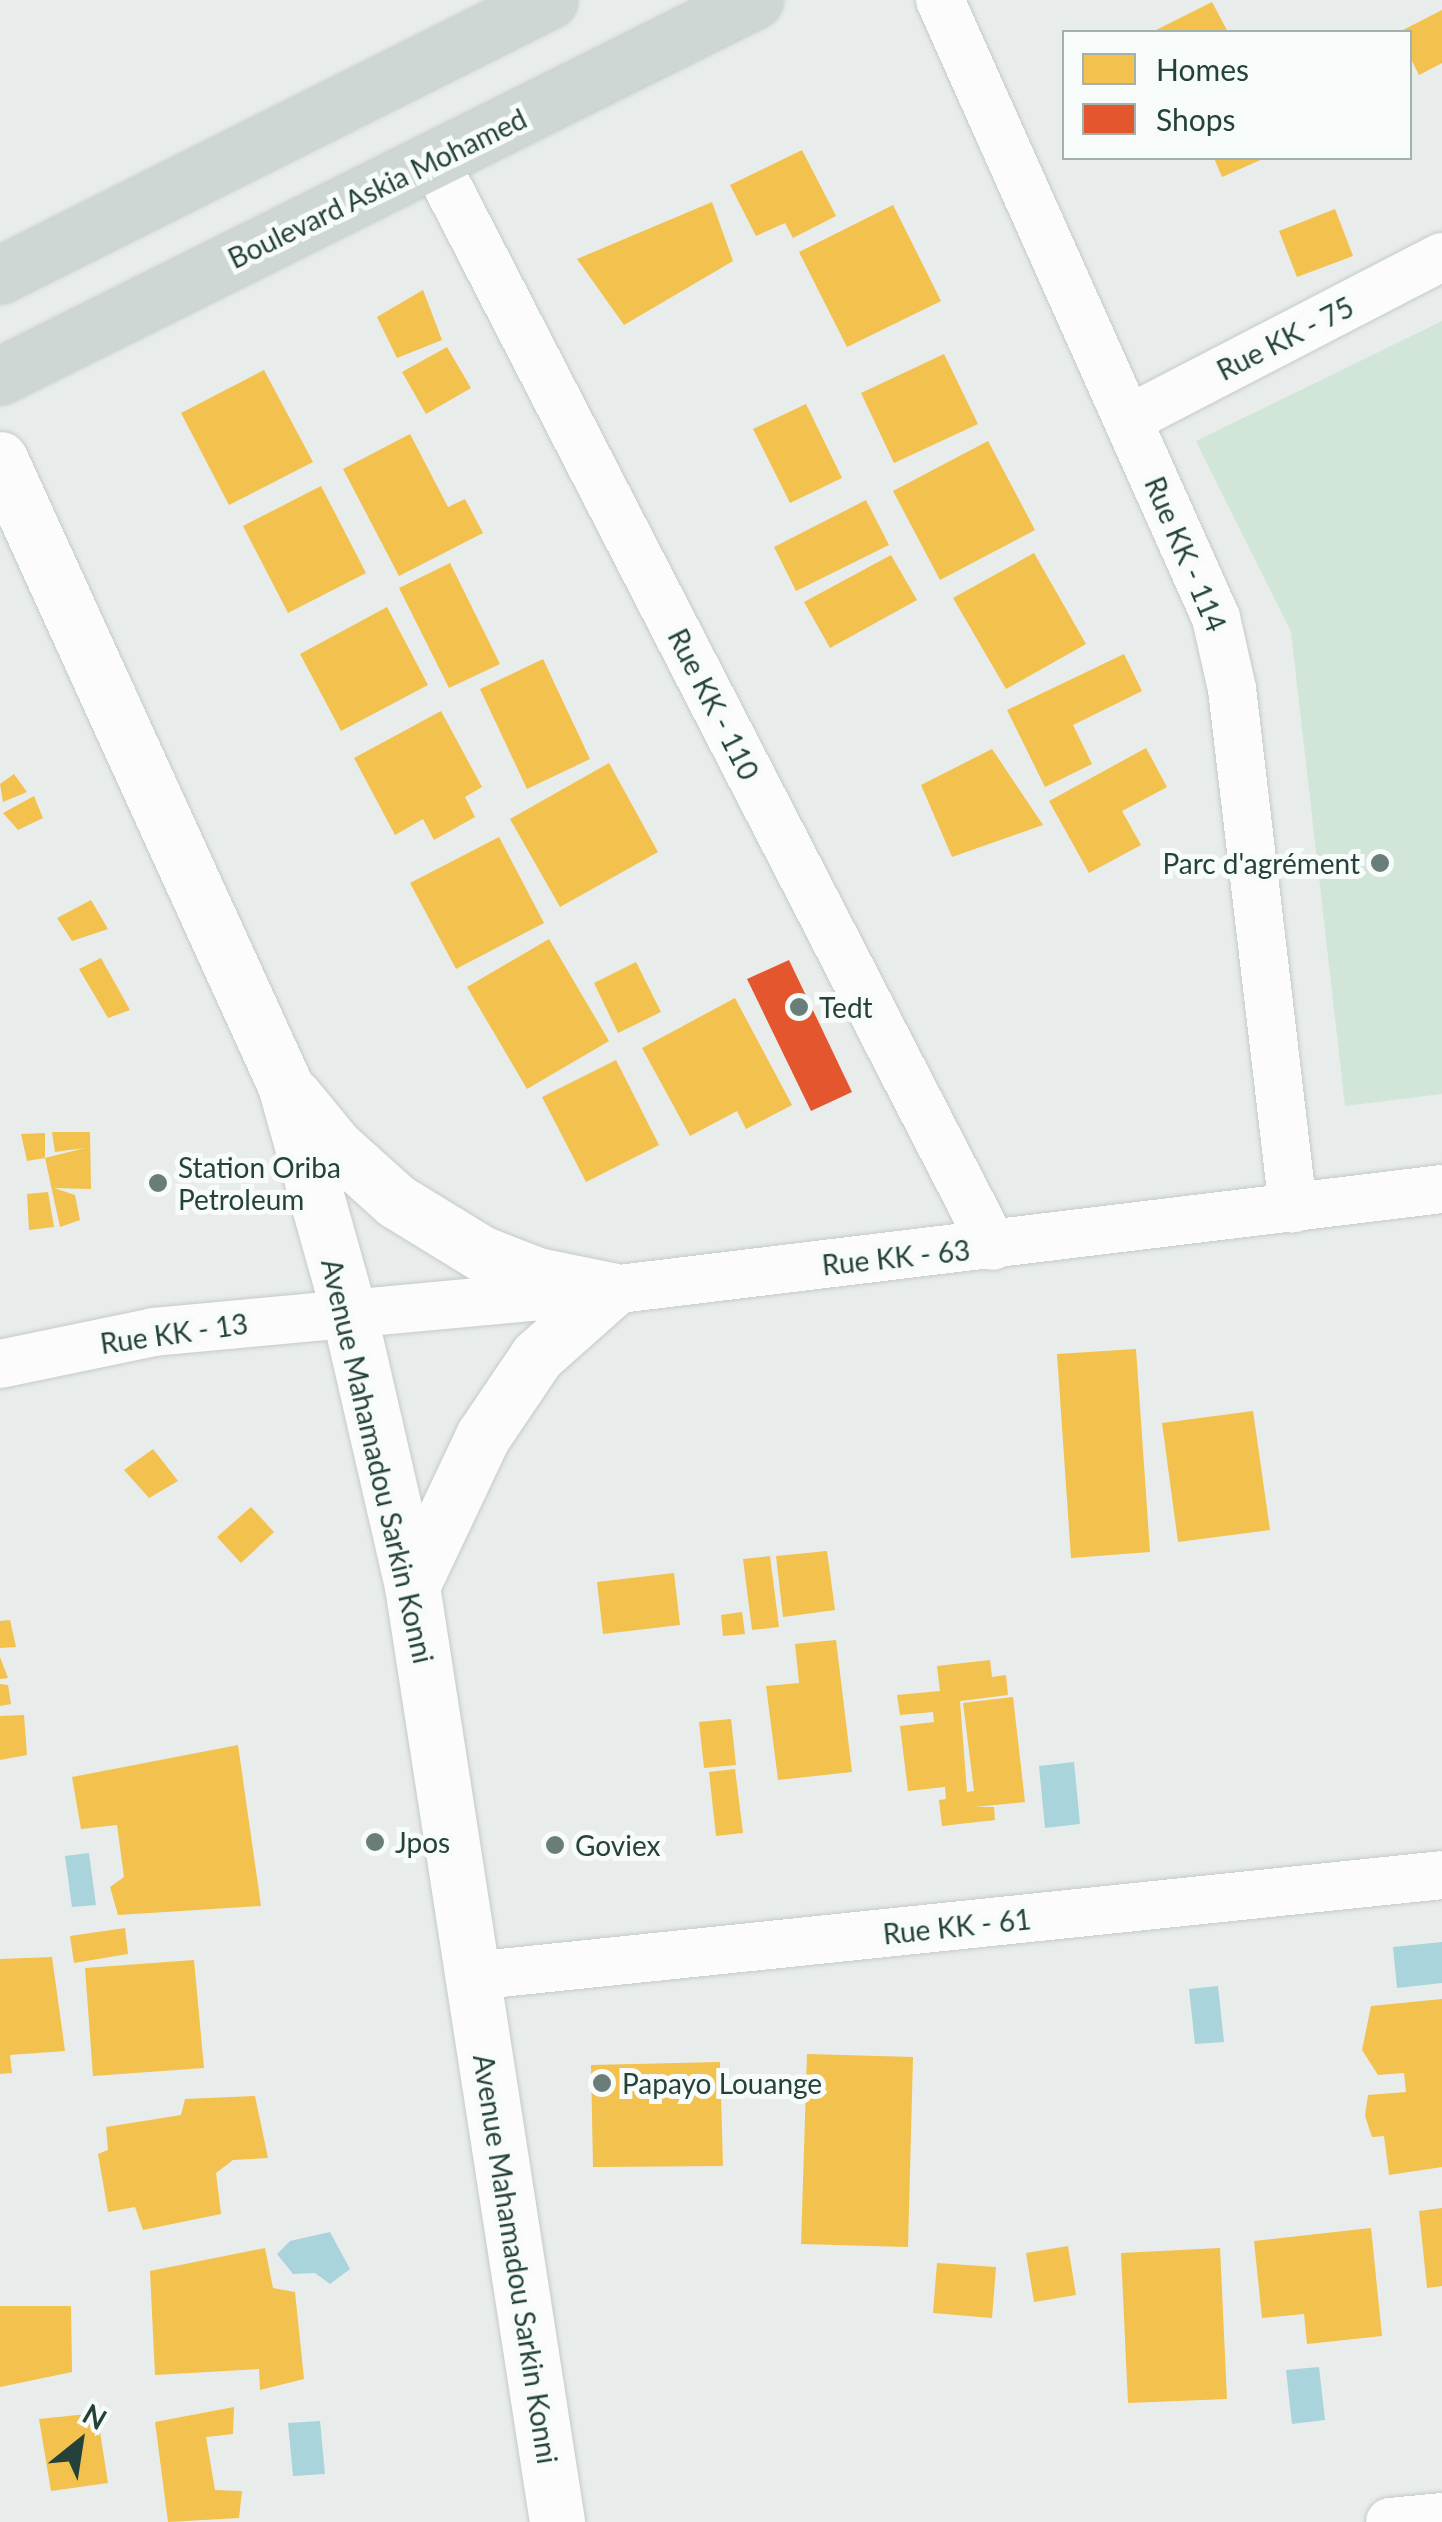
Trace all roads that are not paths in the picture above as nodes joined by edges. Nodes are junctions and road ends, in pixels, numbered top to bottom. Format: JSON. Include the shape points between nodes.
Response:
{"nodes":[{"id":1,"x":549,"y":0,"type":"edge"},
{"id":2,"x":754,"y":0,"type":"edge"},
{"id":3,"x":940,"y":0,"type":"edge"},
{"id":4,"x":436,"y":162,"type":"junction"},
{"id":5,"x":1442,"y":257,"type":"edge"},
{"id":6,"x":0,"y":276,"type":"edge"},
{"id":7,"x":0,"y":376,"type":"edge"},
{"id":8,"x":1128,"y":419,"type":"junction"},
{"id":9,"x":0,"y":459,"type":"edge"},
{"id":10,"x":285,"y":1085,"type":"junction"},
{"id":11,"x":1442,"y":1189,"type":"edge"},
{"id":12,"x":1293,"y":1208,"type":"junction"},
{"id":13,"x":993,"y":1246,"type":"junction"},
{"id":14,"x":611,"y":1290,"type":"junction"},
{"id":15,"x":349,"y":1313,"type":"junction"},
{"id":16,"x":0,"y":1364,"type":"edge"},
{"id":17,"x":412,"y":1586,"type":"junction"},
{"id":18,"x":1442,"y":1875,"type":"edge"},
{"id":19,"x":472,"y":1976,"type":"junction"},
{"id":20,"x":1442,"y":2517,"type":"edge"},
{"id":21,"x":556,"y":2522,"type":"edge"},
{"id":22,"x":1390,"y":2522,"type":"edge"}],
"edges":[{"from":1,"to":6,"type":"main road"},
{"from":2,"to":4,"type":"main road","name":"Boulevard Askia Mohamed"},
{"from":3,"to":8,"type":"street","name":"Rue KK - 114"},
{"from":4,"to":7,"type":"main road","name":"Boulevard Askia Mohamed"},
{"from":4,"to":13,"type":"street","name":"Rue KK - 110"},
{"from":5,"to":8,"type":"street","name":"Rue KK - 75"},
{"from":8,"to":12,"type":"street","name":"Rue KK - 114","via":[[1226,652]]},
{"from":9,"to":10,"type":"street","name":"Avenue Mahamadou Sarkin Konni"},
{"from":10,"to":14,"type":"street","via":[[335,1146],[396,1202],[537,1276]]},
{"from":10,"to":15,"type":"street","name":"Avenue Mahamadou Sarkin Konni"},
{"from":11,"to":12,"type":"street","name":"Rue KK - 63"},
{"from":12,"to":13,"type":"street","name":"Rue KK - 63"},
{"from":13,"to":14,"type":"street","name":"Rue KK - 63"},
{"from":14,"to":15,"type":"street","name":"Rue KK - 63"},
{"from":14,"to":17,"type":"street","via":[[538,1356],[483,1436]]},
{"from":15,"to":16,"type":"street","name":"Rue KK - 13","via":[[154,1332]]},
{"from":15,"to":17,"type":"street","name":"Avenue Mahamadou Sarkin Konni"},
{"from":17,"to":19,"type":"street","name":"Avenue Mahamadou Sarkin Konni"},
{"from":18,"to":19,"type":"street","name":"Rue KK - 61"},
{"from":19,"to":21,"type":"street","name":"Avenue Mahamadou Sarkin Konni"},
{"from":20,"to":22,"type":"street"}]}
